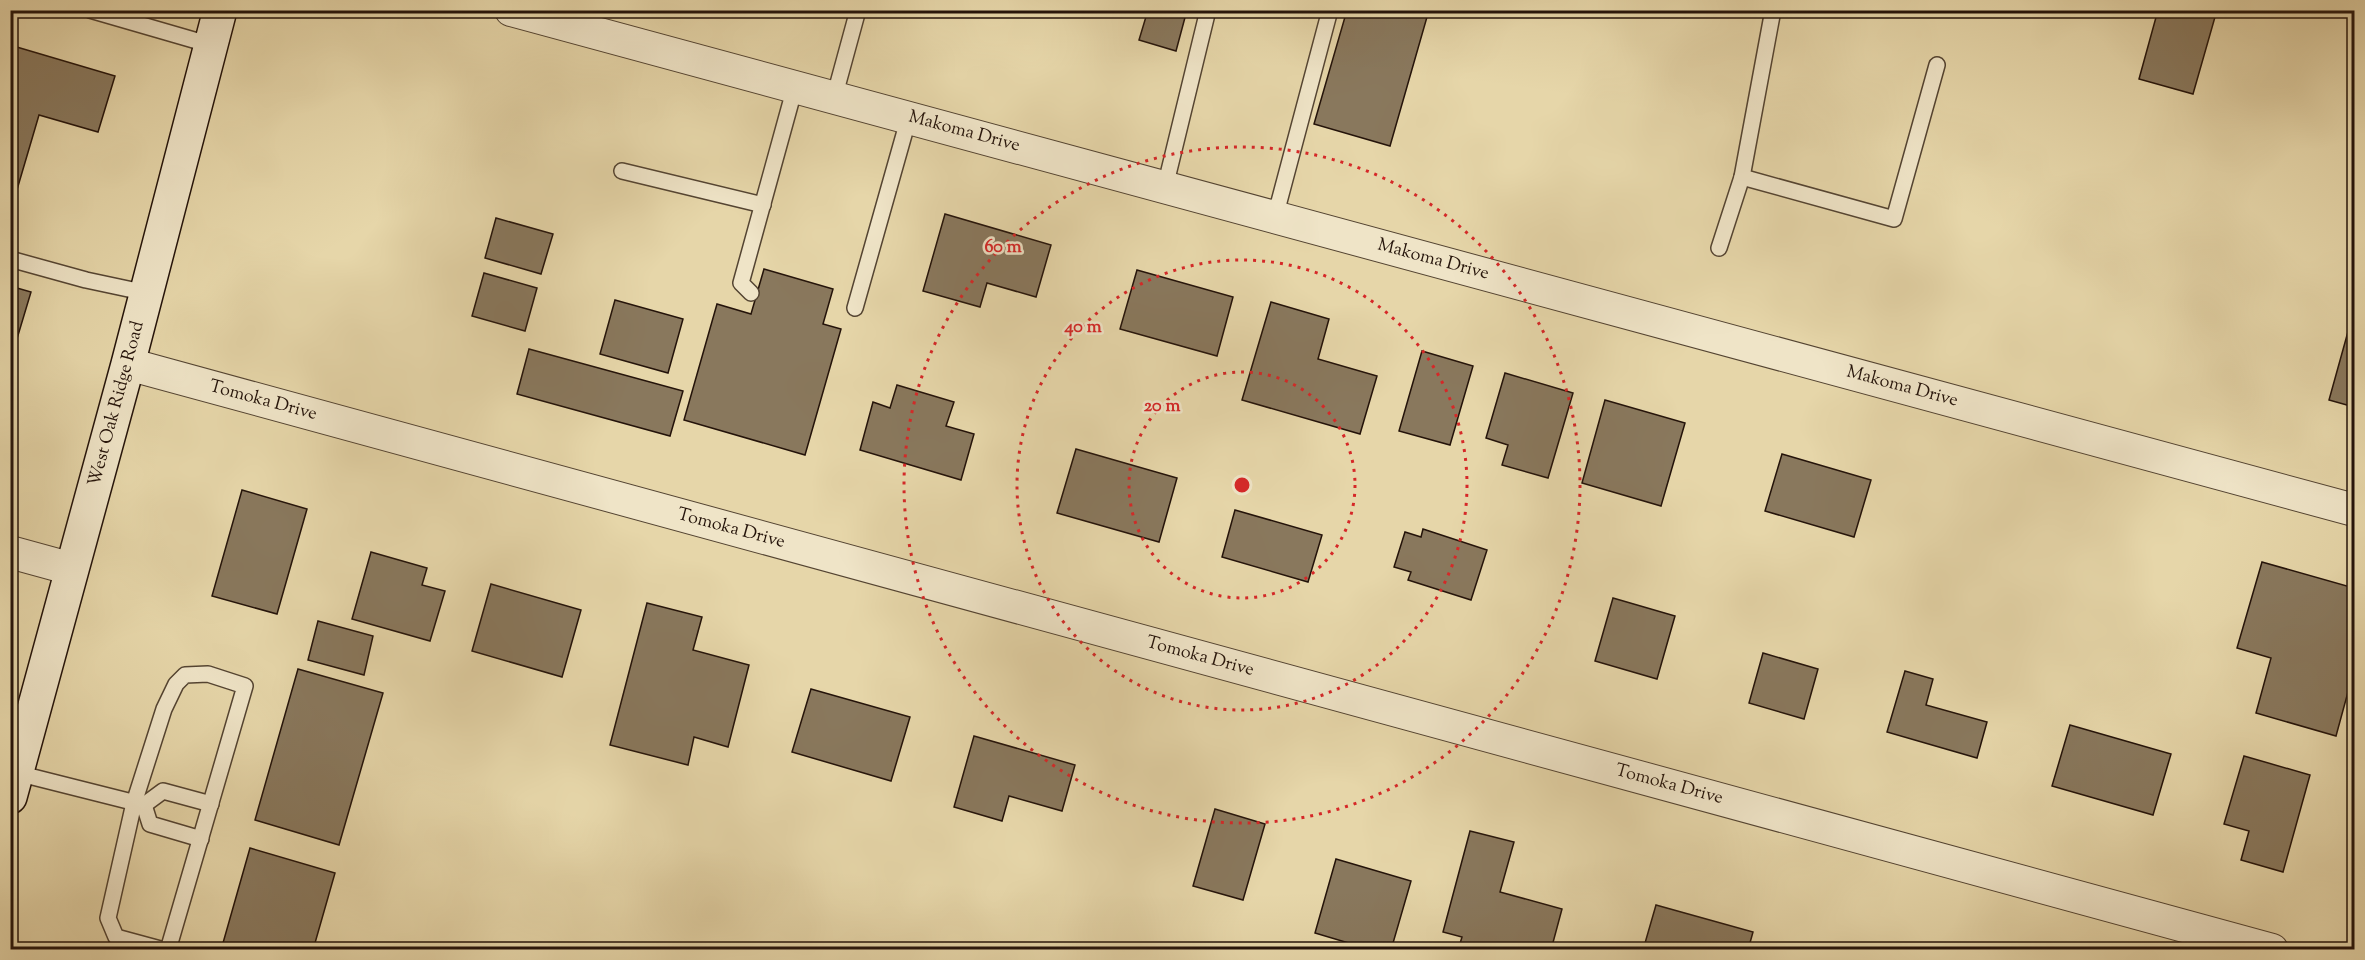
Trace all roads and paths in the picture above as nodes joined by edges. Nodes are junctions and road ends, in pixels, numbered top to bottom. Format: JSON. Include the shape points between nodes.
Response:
{"nodes":[{"id":1,"x":90,"y":10,"type":"edge"},
{"id":2,"x":220,"y":10,"type":"edge"},
{"id":3,"x":511,"y":10,"type":"edge"},
{"id":4,"x":858,"y":10,"type":"edge"},
{"id":5,"x":1208,"y":10,"type":"edge"},
{"id":6,"x":1330,"y":10,"type":"edge"},
{"id":7,"x":1773,"y":10,"type":"edge"},
{"id":8,"x":211,"y":45,"type":"junction"},
{"id":9,"x":1937,"y":65,"type":"dead end"},
{"id":10,"x":795,"y":87,"type":"junction"},
{"id":11,"x":834,"y":98,"type":"junction"},
{"id":12,"x":909,"y":117,"type":"junction"},
{"id":13,"x":622,"y":171,"type":"dead end"},
{"id":14,"x":1742,"y":177,"type":"junction"},
{"id":15,"x":1165,"y":187,"type":"junction"},
{"id":16,"x":763,"y":205,"type":"junction"},
{"id":17,"x":1275,"y":216,"type":"junction"},
{"id":18,"x":1719,"y":248,"type":"dead end"},
{"id":19,"x":10,"y":259,"type":"edge"},
{"id":20,"x":147,"y":293,"type":"junction"},
{"id":21,"x":751,"y":293,"type":"dead end"},
{"id":22,"x":855,"y":308,"type":"dead end"},
{"id":23,"x":128,"y":364,"type":"junction"},
{"id":24,"x":2355,"y":510,"type":"edge"},
{"id":25,"x":10,"y":552,"type":"edge"},
{"id":26,"x":72,"y":569,"type":"junction"},
{"id":27,"x":13,"y":781,"type":"edge"},
{"id":28,"x":139,"y":804,"type":"junction"},
{"id":29,"x":211,"y":804,"type":"junction"},
{"id":30,"x":201,"y":839,"type":"junction"},
{"id":31,"x":166,"y":950,"type":"edge"},
{"id":32,"x":2272,"y":950,"type":"edge"}],
"edges":[{"from":1,"to":8,"type":"lane"},
{"from":2,"to":8,"type":"main road","name":"West Oak Ridge Road"},
{"from":3,"to":10,"type":"street","name":"Makoma Drive"},
{"from":4,"to":11,"type":"lane"},
{"from":5,"to":15,"type":"lane"},
{"from":6,"to":17,"type":"lane"},
{"from":7,"to":14,"type":"lane"},
{"from":8,"to":20,"type":"main road","name":"West Oak Ridge Road"},
{"from":9,"to":14,"type":"lane","via":[[1894,219]]},
{"from":10,"to":11,"type":"street","name":"Makoma Drive"},
{"from":10,"to":16,"type":"lane"},
{"from":11,"to":12,"type":"street","name":"Makoma Drive"},
{"from":12,"to":15,"type":"street","name":"Makoma Drive"},
{"from":12,"to":22,"type":"lane"},
{"from":13,"to":16,"type":"lane"},
{"from":14,"to":18,"type":"lane"},
{"from":15,"to":17,"type":"street","name":"Makoma Drive"},
{"from":16,"to":21,"type":"lane","via":[[741,283]]},
{"from":17,"to":24,"type":"street","name":"Makoma Drive"},
{"from":19,"to":20,"type":"lane"},
{"from":20,"to":23,"type":"main road","name":"West Oak Ridge Road"},
{"from":23,"to":26,"type":"main road","name":"West Oak Ridge Road"},
{"from":23,"to":32,"type":"street","name":"Tomoka Drive"},
{"from":25,"to":26,"type":"street"},
{"from":26,"to":27,"type":"main road","name":"West Oak Ridge Road"},
{"from":27,"to":28,"type":"lane"},
{"from":28,"to":29,"type":"lane","via":[[163,791]]},
{"from":28,"to":29,"type":"lane","via":[[164,709],[176,684],[185,675],[208,674],[245,686]]},
{"from":28,"to":30,"type":"lane","via":[[150,824]]},
{"from":28,"to":31,"type":"lane","via":[[108,918],[116,937]]},
{"from":29,"to":30,"type":"lane"},
{"from":30,"to":31,"type":"lane"}]}
